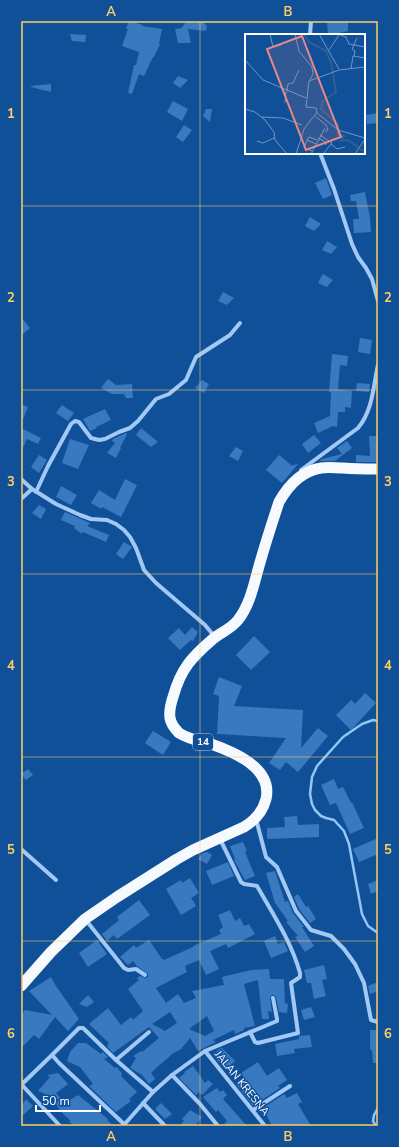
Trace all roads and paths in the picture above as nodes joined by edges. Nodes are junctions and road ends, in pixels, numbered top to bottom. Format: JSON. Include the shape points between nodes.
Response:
{"nodes":[{"id":1,"x":311,"y":21,"type":"edge"},
{"id":2,"x":310,"y":34,"type":"edge"},
{"id":3,"x":320,"y":154,"type":"edge"},
{"id":4,"x":378,"y":301,"type":"edge"},
{"id":5,"x":240,"y":323,"type":"dead end"},
{"id":6,"x":378,"y":365,"type":"edge"},
{"id":7,"x":378,"y":469,"type":"edge"},
{"id":8,"x":21,"y":479,"type":"edge"},
{"id":9,"x":34,"y":490,"type":"junction"},
{"id":10,"x":285,"y":491,"type":"junction"},
{"id":11,"x":21,"y":500,"type":"edge"},
{"id":12,"x":215,"y":637,"type":"junction"},
{"id":13,"x":256,"y":817,"type":"junction"},
{"id":14,"x":220,"y":838,"type":"junction"},
{"id":15,"x":21,"y":849,"type":"edge"},
{"id":16,"x":56,"y":880,"type":"dead end"},
{"id":17,"x":85,"y":919,"type":"junction"},
{"id":18,"x":145,"y":975,"type":"dead end"},
{"id":19,"x":21,"y":986,"type":"edge"},
{"id":20,"x":274,"y":998,"type":"dead end"},
{"id":21,"x":378,"y":1022,"type":"edge"},
{"id":22,"x":149,"y":1032,"type":"dead end"},
{"id":23,"x":250,"y":1032,"type":"junction"},
{"id":24,"x":205,"y":1051,"type":"junction"},
{"id":25,"x":52,"y":1055,"type":"junction"},
{"id":26,"x":116,"y":1060,"type":"junction"},
{"id":27,"x":172,"y":1075,"type":"junction"},
{"id":28,"x":21,"y":1085,"type":"edge"},
{"id":29,"x":290,"y":1086,"type":"dead end"},
{"id":30,"x":153,"y":1092,"type":"junction"},
{"id":31,"x":143,"y":1103,"type":"junction"},
{"id":32,"x":254,"y":1110,"type":"junction"},
{"id":33,"x":124,"y":1125,"type":"edge"},
{"id":34,"x":60,"y":1126,"type":"edge"},
{"id":35,"x":165,"y":1126,"type":"edge"},
{"id":36,"x":218,"y":1126,"type":"edge"},
{"id":37,"x":265,"y":1126,"type":"edge"}],
"edges":[{"from":1,"to":2,"type":"street"},
{"from":3,"to":4,"type":"street","via":[[352,244],[372,279]]},
{"from":5,"to":9,"type":"street","via":[[230,335],[196,357],[186,380],[169,394],[156,399],[130,428],[99,440],[91,438],[79,422],[71,424]]},
{"from":6,"to":10,"type":"street","via":[[371,406],[364,422],[302,469],[287,485]]},
{"from":7,"to":10,"type":"highway","number":"14","via":[[322,468],[301,476]]},
{"from":8,"to":9,"type":"street"},
{"from":9,"to":11,"type":"street"},
{"from":9,"to":12,"type":"street","via":[[80,515],[107,520],[124,530],[136,548],[144,570]]},
{"from":10,"to":12,"type":"highway","number":"14","via":[[279,502],[243,612],[238,620]]},
{"from":12,"to":13,"type":"highway","number":"14","via":[[186,666],[175,691],[170,720],[174,728],[186,736],[226,750],[258,770],[267,792],[262,809]]},
{"from":13,"to":14,"type":"highway","number":"14","via":[[244,827]]},
{"from":13,"to":21,"type":"street","via":[[266,857],[277,867],[296,911],[311,930],[331,936],[344,949],[364,983],[371,1020]]},
{"from":14,"to":17,"type":"highway","number":"14","via":[[177,859]]},
{"from":14,"to":23,"type":"street","via":[[242,883],[257,886],[291,946],[300,973],[300,977],[291,983],[298,1033],[258,1043]]},
{"from":15,"to":16,"type":"street"},
{"from":17,"to":18,"type":"street","via":[[124,968],[136,969]]},
{"from":17,"to":19,"type":"highway","number":"14"},
{"from":20,"to":23,"type":"street","via":[[277,1021]]},
{"from":22,"to":26,"type":"street"},
{"from":23,"to":24,"type":"street"},
{"from":24,"to":27,"type":"street"},
{"from":24,"to":32,"type":"street","name":"JALAN KRESNA"},
{"from":25,"to":26,"type":"street","via":[[81,1027]]},
{"from":25,"to":28,"type":"street"},
{"from":25,"to":33,"type":"street"},
{"from":26,"to":30,"type":"street"},
{"from":27,"to":30,"type":"street"},
{"from":27,"to":36,"type":"street"},
{"from":28,"to":34,"type":"street"},
{"from":29,"to":32,"type":"street"},
{"from":30,"to":31,"type":"street"},
{"from":31,"to":33,"type":"street"},
{"from":31,"to":35,"type":"street"},
{"from":32,"to":37,"type":"street","name":"JALAN KRESNA"}]}
